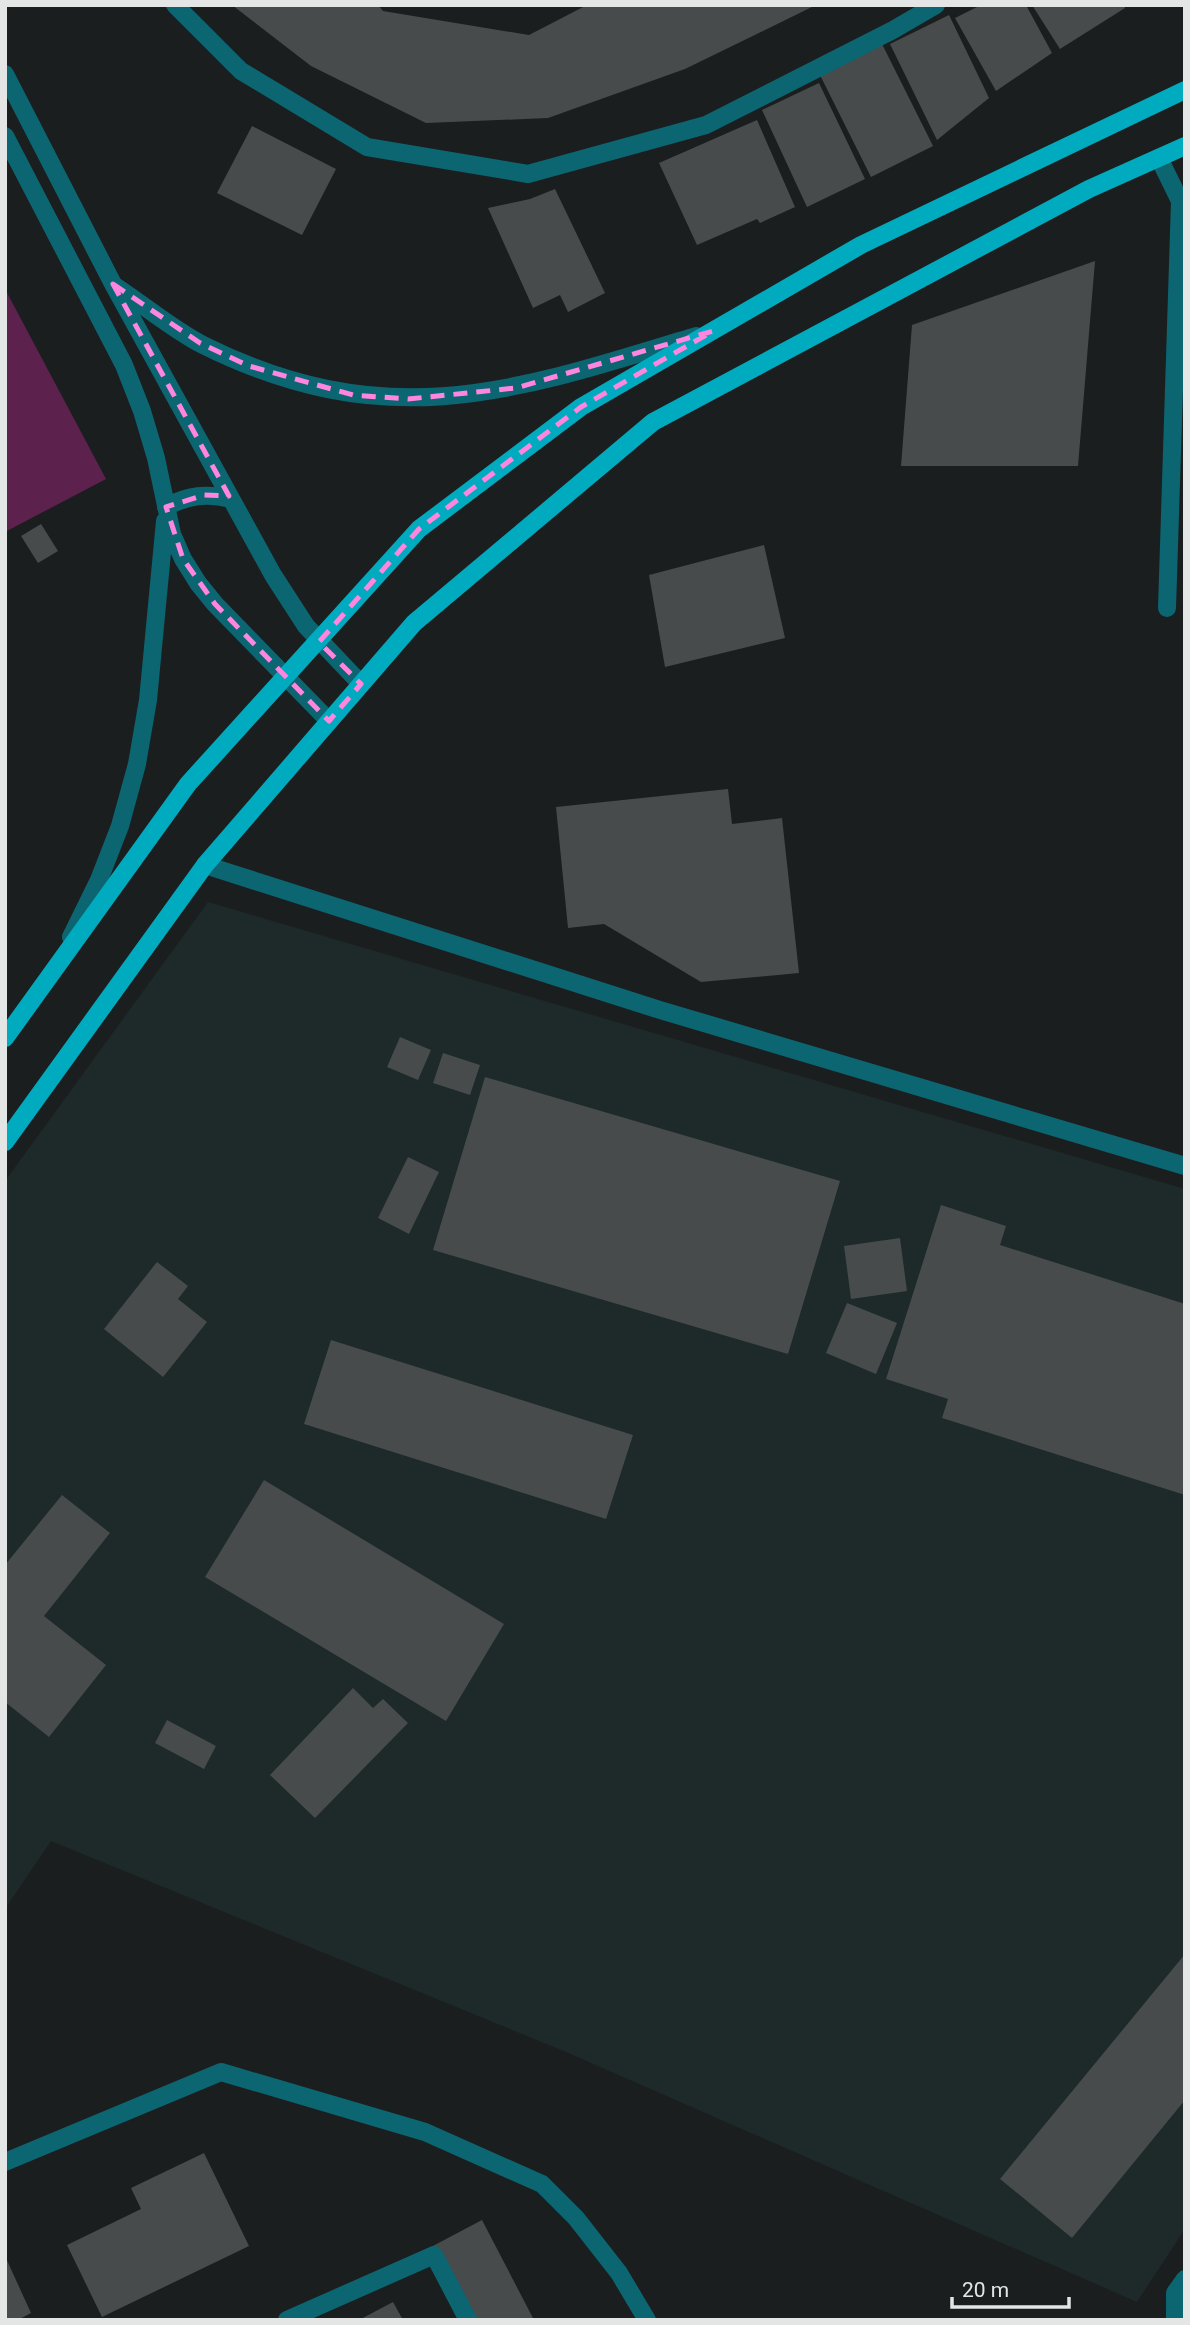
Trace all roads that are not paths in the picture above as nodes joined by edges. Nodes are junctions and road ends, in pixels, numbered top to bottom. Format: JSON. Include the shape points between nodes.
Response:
{"nodes":[{"id":1,"x":175,"y":5,"type":"edge"},
{"id":2,"x":936,"y":5,"type":"edge"},
{"id":3,"x":5,"y":74,"type":"edge"},
{"id":4,"x":1185,"y":80,"type":"edge"},
{"id":5,"x":1185,"y":90,"type":"edge"},
{"id":6,"x":1142,"y":111,"type":"junction"},
{"id":7,"x":5,"y":136,"type":"edge"},
{"id":8,"x":1185,"y":146,"type":"edge"},
{"id":9,"x":1159,"y":158,"type":"junction"},
{"id":10,"x":1182,"y":201,"type":"edge"},
{"id":11,"x":113,"y":284,"type":"junction"},
{"id":12,"x":713,"y":331,"type":"junction"},
{"id":13,"x":231,"y":499,"type":"junction"},
{"id":14,"x":166,"y":507,"type":"junction"},
{"id":15,"x":1167,"y":608,"type":"dead end"},
{"id":16,"x":319,"y":642,"type":"junction"},
{"id":17,"x":286,"y":677,"type":"junction"},
{"id":18,"x":361,"y":684,"type":"junction"},
{"id":19,"x":329,"y":721,"type":"junction"},
{"id":20,"x":205,"y":865,"type":"junction"},
{"id":21,"x":44,"y":984,"type":"junction"},
{"id":22,"x":5,"y":1038,"type":"edge"},
{"id":23,"x":5,"y":1142,"type":"edge"},
{"id":24,"x":1185,"y":1166,"type":"edge"},
{"id":25,"x":5,"y":2162,"type":"edge"},
{"id":26,"x":1185,"y":2279,"type":"edge"},
{"id":27,"x":288,"y":2320,"type":"edge"},
{"id":28,"x":468,"y":2320,"type":"edge"},
{"id":29,"x":647,"y":2320,"type":"edge"},
{"id":30,"x":1175,"y":2320,"type":"edge"}],
"edges":[{"from":1,"to":2,"type":"street","via":[[241,71],[368,147],[528,174],[706,125]]},
{"from":3,"to":11,"type":"street"},
{"from":4,"to":6,"type":"main road"},
{"from":5,"to":6,"type":"main road"},
{"from":6,"to":12,"type":"main road","via":[[861,245]]},
{"from":7,"to":14,"type":"street","via":[[124,365],[153,446]]},
{"from":8,"to":9,"type":"main road"},
{"from":9,"to":10,"type":"street"},
{"from":9,"to":18,"type":"main road","via":[[1089,189],[653,422],[414,623]]},
{"from":10,"to":15,"type":"street"},
{"from":11,"to":12,"type":"street","via":[[200,343],[249,366],[300,384],[353,395],[408,399],[516,388]]},
{"from":11,"to":13,"type":"street"},
{"from":12,"to":16,"type":"main road","via":[[581,407],[419,529]]},
{"from":13,"to":14,"type":"street","via":[[191,496]]},
{"from":13,"to":16,"type":"street","via":[[288,601]]},
{"from":14,"to":17,"type":"street","via":[[183,559],[198,583]]},
{"from":14,"to":21,"type":"street","via":[[148,700],[137,764],[99,880]]},
{"from":16,"to":17,"type":"main road"},
{"from":16,"to":18,"type":"street"},
{"from":17,"to":19,"type":"street"},
{"from":17,"to":21,"type":"main road","via":[[188,784]]},
{"from":18,"to":19,"type":"main road"},
{"from":19,"to":20,"type":"main road"},
{"from":20,"to":23,"type":"main road"},
{"from":20,"to":24,"type":"street","via":[[660,1010]]},
{"from":21,"to":22,"type":"main road"},
{"from":25,"to":29,"type":"street","via":[[221,2072],[425,2132],[542,2184],[619,2273]]},
{"from":26,"to":30,"type":"street","via":[[1175,2293]]},
{"from":27,"to":28,"type":"street","via":[[434,2255]]}]}
